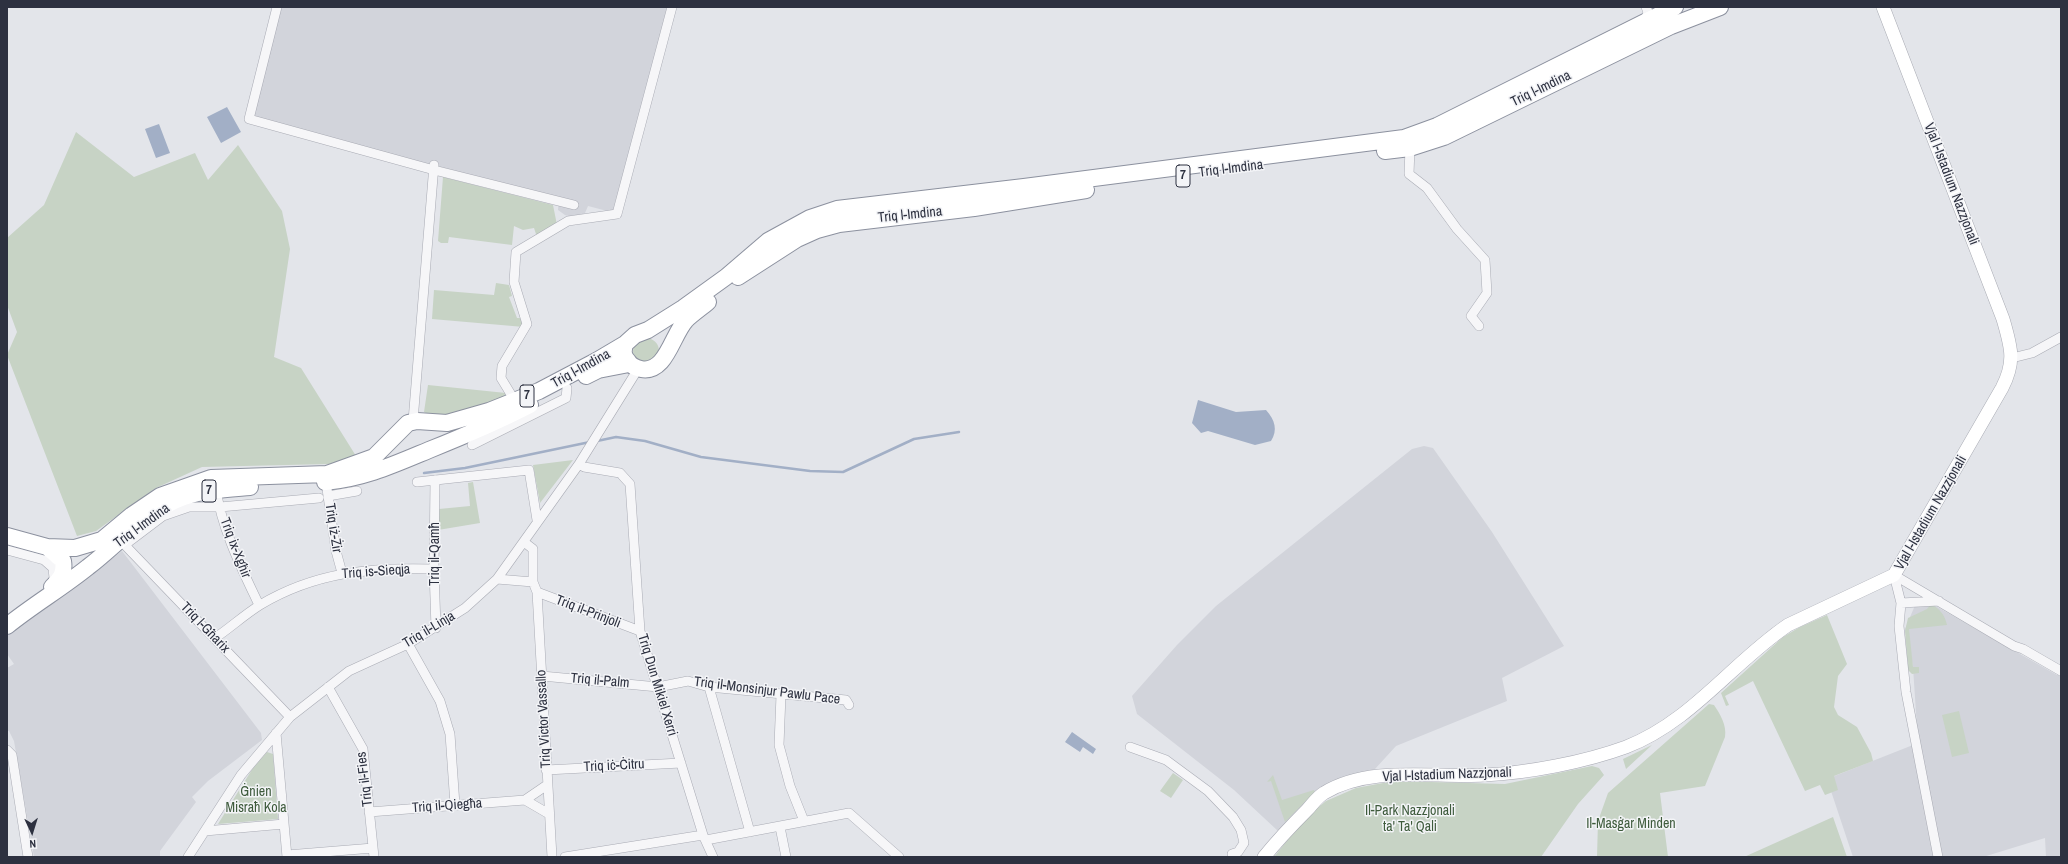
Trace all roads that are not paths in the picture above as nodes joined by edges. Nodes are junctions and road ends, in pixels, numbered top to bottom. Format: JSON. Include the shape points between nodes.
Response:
{"nodes":[{"id":1,"x":277,"y":7,"type":"edge"},
{"id":2,"x":672,"y":7,"type":"edge"},
{"id":3,"x":1675,"y":7,"type":"edge"},
{"id":4,"x":1720,"y":7,"type":"edge"},
{"id":5,"x":1883,"y":7,"type":"edge"},
{"id":6,"x":1645,"y":14,"type":"edge"},
{"id":7,"x":1410,"y":148,"type":"junction"},
{"id":8,"x":434,"y":168,"type":"junction"},
{"id":9,"x":574,"y":205,"type":"dead end"},
{"id":10,"x":1479,"y":326,"type":"dead end"},
{"id":11,"x":648,"y":330,"type":"junction"},
{"id":12,"x":2061,"y":337,"type":"edge"},
{"id":13,"x":625,"y":344,"type":"junction"},
{"id":14,"x":666,"y":353,"type":"junction"},
{"id":15,"x":2012,"y":358,"type":"junction"},
{"id":16,"x":634,"y":366,"type":"junction"},
{"id":17,"x":515,"y":401,"type":"junction"},
{"id":18,"x":411,"y":424,"type":"junction"},
{"id":19,"x":495,"y":428,"type":"junction"},
{"id":20,"x":472,"y":445,"type":"dead end"},
{"id":21,"x":422,"y":454,"type":"junction"},
{"id":22,"x":579,"y":464,"type":"junction"},
{"id":23,"x":435,"y":480,"type":"junction"},
{"id":24,"x":416,"y":482,"type":"dead end"},
{"id":25,"x":216,"y":489,"type":"junction"},
{"id":26,"x":357,"y":491,"type":"dead end"},
{"id":27,"x":324,"y":492,"type":"junction"},
{"id":28,"x":220,"y":507,"type":"junction"},
{"id":29,"x":538,"y":520,"type":"junction"},
{"id":30,"x":7,"y":536,"type":"edge"},
{"id":31,"x":123,"y":542,"type":"junction"},
{"id":32,"x":524,"y":542,"type":"junction"},
{"id":33,"x":47,"y":547,"type":"junction"},
{"id":34,"x":7,"y":550,"type":"edge"},
{"id":35,"x":434,"y":569,"type":"junction"},
{"id":36,"x":342,"y":573,"type":"junction"},
{"id":37,"x":1894,"y":575,"type":"junction"},
{"id":38,"x":497,"y":579,"type":"junction"},
{"id":39,"x":533,"y":582,"type":"junction"},
{"id":40,"x":50,"y":589,"type":"junction"},
{"id":41,"x":537,"y":592,"type":"junction"},
{"id":42,"x":1939,"y":601,"type":"junction"},
{"id":43,"x":1901,"y":603,"type":"junction"},
{"id":44,"x":33,"y":604,"type":"junction"},
{"id":45,"x":259,"y":606,"type":"junction"},
{"id":46,"x":7,"y":626,"type":"edge"},
{"id":47,"x":436,"y":628,"type":"junction"},
{"id":48,"x":640,"y":631,"type":"junction"},
{"id":49,"x":215,"y":638,"type":"junction"},
{"id":50,"x":408,"y":644,"type":"junction"},
{"id":51,"x":2061,"y":671,"type":"edge"},
{"id":52,"x":542,"y":676,"type":"junction"},
{"id":53,"x":710,"y":686,"type":"junction"},
{"id":54,"x":328,"y":687,"type":"junction"},
{"id":55,"x":658,"y":687,"type":"junction"},
{"id":56,"x":781,"y":695,"type":"junction"},
{"id":57,"x":849,"y":705,"type":"dead end"},
{"id":58,"x":290,"y":717,"type":"junction"},
{"id":59,"x":276,"y":733,"type":"junction"},
{"id":60,"x":1130,"y":747,"type":"dead end"},
{"id":61,"x":9,"y":753,"type":"edge"},
{"id":62,"x":681,"y":763,"type":"junction"},
{"id":63,"x":546,"y":770,"type":"junction"},
{"id":64,"x":547,"y":785,"type":"junction"},
{"id":65,"x":525,"y":800,"type":"junction"},
{"id":66,"x":455,"y":805,"type":"junction"},
{"id":67,"x":369,"y":812,"type":"junction"},
{"id":68,"x":549,"y":814,"type":"junction"},
{"id":69,"x":804,"y":821,"type":"junction"},
{"id":70,"x":284,"y":824,"type":"junction"},
{"id":71,"x":780,"y":827,"type":"junction"},
{"id":72,"x":205,"y":831,"type":"junction"},
{"id":73,"x":750,"y":832,"type":"junction"},
{"id":74,"x":705,"y":837,"type":"junction"},
{"id":75,"x":373,"y":852,"type":"edge"},
{"id":76,"x":1232,"y":854,"type":"dead end"},
{"id":77,"x":287,"y":856,"type":"edge"},
{"id":78,"x":28,"y":857,"type":"edge"},
{"id":79,"x":188,"y":857,"type":"edge"},
{"id":80,"x":552,"y":857,"type":"edge"},
{"id":81,"x":565,"y":857,"type":"edge"},
{"id":82,"x":713,"y":857,"type":"edge"},
{"id":83,"x":786,"y":857,"type":"edge"},
{"id":84,"x":899,"y":857,"type":"edge"},
{"id":85,"x":1264,"y":857,"type":"edge"},
{"id":86,"x":1938,"y":857,"type":"edge"}],
"edges":[{"from":1,"to":8,"type":"street","via":[[249,119]]},
{"from":2,"to":17,"type":"street","via":[[618,214],[568,221],[516,252],[514,282],[528,324],[502,366],[501,378]]},
{"from":3,"to":6,"type":"highway","name":"Triq l-Imdina","number":"7"},
{"from":4,"to":7,"type":"highway","name":"Triq l-Imdina","number":"7","via":[[1671,26],[1444,136]]},
{"from":5,"to":15,"type":"main road","name":"Vjal l-Istadium Nazzjonali","via":[[2003,319]]},
{"from":6,"to":11,"type":"highway","name":"Triq l-Imdina","number":"7","via":[[1437,126],[1404,138],[837,209],[810,218],[768,240],[726,277]]},
{"from":7,"to":10,"type":"street","via":[[1409,174],[1427,188],[1457,229],[1485,260],[1487,293],[1471,316]]},
{"from":7,"to":14,"type":"highway","name":"Triq l-Imdina","number":"7","via":[[1192,174],[974,208],[839,224],[817,230],[797,239],[738,277],[685,321]]},
{"from":8,"to":9,"type":"street"},
{"from":8,"to":18,"type":"street"},
{"from":11,"to":13,"type":"highway","name":"Triq l-Imdina","number":"7","via":[[635,335]]},
{"from":11,"to":14,"type":"highway","via":[[664,341]]},
{"from":12,"to":15,"type":"street","via":[[2032,353]]},
{"from":13,"to":16,"type":"highway","name":"Triq l-Imdina","via":[[623,350]]},
{"from":13,"to":17,"type":"highway","name":"Triq l-Imdina","number":"7","via":[[539,392]]},
{"from":14,"to":16,"type":"highway","name":"Triq l-Imdina","number":"7","via":[[659,365],[652,369]]},
{"from":15,"to":37,"type":"main road","name":"Vjal l-Istadium Nazzjonali","via":[[2002,388]]},
{"from":16,"to":19,"type":"highway","name":"Triq l-Imdina","number":"7","via":[[598,370]]},
{"from":16,"to":22,"type":"street","name":"Triq il-Linja"},
{"from":17,"to":18,"type":"highway","name":"Triq l-Imdina","number":"7","via":[[447,423]]},
{"from":18,"to":21,"type":"highway","via":[[428,427],[432,435],[432,444]]},
{"from":18,"to":21,"type":"highway","via":[[397,439],[401,450],[411,455]]},
{"from":18,"to":33,"type":"highway","name":"Triq l-Imdina","number":"7","via":[[374,457],[327,474],[211,478],[160,496],[102,540],[75,548]]},
{"from":19,"to":20,"type":"street"},
{"from":19,"to":21,"type":"highway","name":"Triq l-Imdina","number":"7"},
{"from":21,"to":27,"type":"highway","name":"Triq l-Imdina","number":"7","via":[[381,471],[353,478]]},
{"from":22,"to":29,"type":"street","name":"Triq il-Linja"},
{"from":22,"to":48,"type":"street","name":"Triq Dun Mikiel Xerri","via":[[620,473],[630,484]]},
{"from":23,"to":24,"type":"street"},
{"from":23,"to":29,"type":"street","via":[[529,470]]},
{"from":23,"to":35,"type":"street","name":"Triq il-Qamħ"},
{"from":25,"to":27,"type":"highway","name":"Triq l-Imdina","number":"7"},
{"from":25,"to":28,"type":"street","name":"Triq ix-Xgħir"},
{"from":25,"to":31,"type":"highway","name":"Triq l-Imdina","number":"7","via":[[182,498],[154,514]]},
{"from":26,"to":27,"type":"street"},
{"from":27,"to":28,"type":"street"},
{"from":27,"to":36,"type":"street","name":"Triq iż-Żir"},
{"from":28,"to":31,"type":"street","via":[[189,507],[164,516]]},
{"from":28,"to":45,"type":"street","name":"Triq ix-Xgħir","via":[[239,562]]},
{"from":29,"to":32,"type":"street","name":"Triq il-Linja"},
{"from":30,"to":33,"type":"highway","number":"7"},
{"from":31,"to":44,"type":"highway","name":"Triq l-Imdina","number":"7"},
{"from":31,"to":49,"type":"street","name":"Triq l-Għarix"},
{"from":32,"to":38,"type":"street","name":"Triq il-Linja"},
{"from":32,"to":39,"type":"street","name":"Triq Victor Vassallo","via":[[533,549]]},
{"from":33,"to":40,"type":"highway","via":[[63,561],[64,570],[61,578]]},
{"from":34,"to":40,"type":"street","via":[[44,560],[53,568],[54,578]]},
{"from":35,"to":36,"type":"street","name":"Triq is-Sieqja","via":[[391,568]]},
{"from":35,"to":47,"type":"street","name":"Triq il-Qamħ"},
{"from":36,"to":45,"type":"street","name":"Triq is-Sieqja","via":[[301,585]]},
{"from":37,"to":42,"type":"street"},
{"from":37,"to":43,"type":"street"},
{"from":37,"to":85,"type":"main road","name":"Vjal l-Istadium Nazzjonali","via":[[1788,625],[1772,636],[1711,692],[1665,727],[1629,746],[1593,757],[1514,773],[1464,776],[1393,775],[1341,784],[1322,794]]},
{"from":38,"to":39,"type":"street"},
{"from":38,"to":47,"type":"street","name":"Triq il-Linja","via":[[465,608]]},
{"from":39,"to":41,"type":"street","name":"Triq Victor Vassallo"},
{"from":40,"to":44,"type":"highway"},
{"from":41,"to":48,"type":"street","name":"Triq il-Prinjoli"},
{"from":41,"to":52,"type":"street","name":"Triq Victor Vassallo"},
{"from":42,"to":43,"type":"street"},
{"from":42,"to":51,"type":"street"},
{"from":43,"to":86,"type":"street","via":[[1899,626],[1905,685]]},
{"from":44,"to":46,"type":"highway","name":"Triq l-Imdina","number":"7"},
{"from":45,"to":49,"type":"street","name":"Triq is-Sieqja"},
{"from":47,"to":50,"type":"street","name":"Triq il-Linja"},
{"from":48,"to":55,"type":"street","name":"Triq Dun Mikiel Xerri"},
{"from":49,"to":58,"type":"street","name":"Triq l-Għarix"},
{"from":50,"to":54,"type":"street","name":"Triq il-Linja","via":[[349,671]]},
{"from":50,"to":66,"type":"street","via":[[440,701],[448,727]]},
{"from":52,"to":55,"type":"street","name":"Triq il-Palm"},
{"from":52,"to":63,"type":"street","name":"Triq Victor Vassallo"},
{"from":53,"to":55,"type":"street","name":"Triq il-Monsinjur Pawlu Pace","via":[[688,681]]},
{"from":53,"to":56,"type":"street","name":"Triq il-Monsinjur Pawlu Pace"},
{"from":53,"to":73,"type":"street"},
{"from":54,"to":58,"type":"street","name":"Triq il-Linja"},
{"from":54,"to":67,"type":"street","name":"Triq il-Fies","via":[[363,748]]},
{"from":55,"to":62,"type":"street","name":"Triq Dun Mikiel Xerri"},
{"from":56,"to":57,"type":"street","name":"Triq il-Monsinjur Pawlu Pace","via":[[846,700]]},
{"from":56,"to":69,"type":"street","via":[[779,745],[790,786]]},
{"from":58,"to":59,"type":"street","name":"Triq il-Linja"},
{"from":59,"to":70,"type":"street"},
{"from":59,"to":72,"type":"street","name":"Triq il-Linja","via":[[242,775]]},
{"from":60,"to":76,"type":"street","via":[[1166,760],[1208,791],[1234,816],[1244,843],[1238,852]]},
{"from":61,"to":78,"type":"street"},
{"from":62,"to":63,"type":"street","name":"Triq iċ-Ċitru"},
{"from":62,"to":74,"type":"street","name":"Triq Dun Mikiel Xerri"},
{"from":63,"to":64,"type":"street","name":"Triq Victor Vassallo"},
{"from":64,"to":65,"type":"street"},
{"from":64,"to":68,"type":"street","name":"Triq Victor Vassallo"},
{"from":65,"to":66,"type":"street","name":"Triq il-Qiegħa"},
{"from":65,"to":68,"type":"street"},
{"from":66,"to":67,"type":"street","name":"Triq il-Qiegħa"},
{"from":67,"to":75,"type":"street","name":"Triq il-Fies"},
{"from":68,"to":80,"type":"street","name":"Triq Victor Vassallo"},
{"from":69,"to":71,"type":"street"},
{"from":69,"to":84,"type":"street","via":[[849,813]]},
{"from":70,"to":72,"type":"street"},
{"from":70,"to":77,"type":"street"},
{"from":71,"to":73,"type":"street"},
{"from":71,"to":83,"type":"street"},
{"from":72,"to":79,"type":"street","name":"Triq il-Linja"},
{"from":73,"to":74,"type":"street"},
{"from":74,"to":81,"type":"street"},
{"from":74,"to":82,"type":"street","name":"Triq Dun Mikiel Xerri"},
{"from":75,"to":77,"type":"street"}]}
